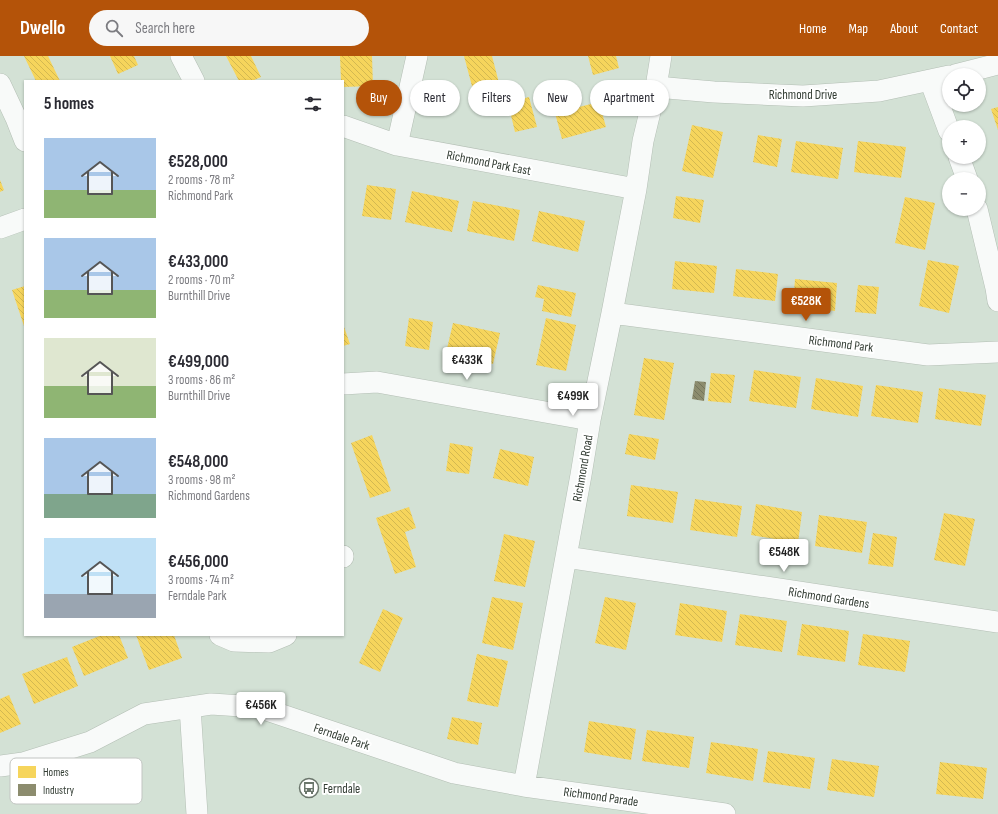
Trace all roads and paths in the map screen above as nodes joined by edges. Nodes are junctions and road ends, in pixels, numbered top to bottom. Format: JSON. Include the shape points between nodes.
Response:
{"nodes":[{"id":1,"x":181,"y":56,"type":"edge"},
{"id":2,"x":417,"y":56,"type":"edge"},
{"id":3,"x":661,"y":56,"type":"edge"},
{"id":4,"x":998,"y":64,"type":"edge"},
{"id":5,"x":982,"y":68,"type":"edge"},
{"id":6,"x":940,"y":78,"type":"edge"},
{"id":7,"x":193,"y":80,"type":"edge"},
{"id":8,"x":657,"y":80,"type":"edge"},
{"id":9,"x":0,"y":84,"type":"edge"},
{"id":10,"x":669,"y":88,"type":"edge"},
{"id":11,"x":649,"y":116,"type":"edge"},
{"id":12,"x":947,"y":120,"type":"edge"},
{"id":13,"x":344,"y":126,"type":"edge"},
{"id":14,"x":24,"y":139,"type":"edge"},
{"id":15,"x":397,"y":145,"type":"junction"},
{"id":16,"x":636,"y":189,"type":"junction"},
{"id":17,"x":979,"y":216,"type":"edge"},
{"id":18,"x":24,"y":219,"type":"edge"},
{"id":19,"x":0,"y":228,"type":"edge"},
{"id":20,"x":998,"y":301,"type":"edge"},
{"id":21,"x":612,"y":313,"type":"junction"},
{"id":22,"x":998,"y":352,"type":"edge"},
{"id":23,"x":344,"y":384,"type":"edge"},
{"id":24,"x":590,"y":420,"type":"junction"},
{"id":25,"x":566,"y":557,"type":"junction"},
{"id":26,"x":998,"y":622,"type":"edge"},
{"id":27,"x":222,"y":636,"type":"edge"},
{"id":28,"x":284,"y":636,"type":"edge"},
{"id":29,"x":190,"y":707,"type":"junction"},
{"id":30,"x":40,"y":758,"type":"edge"},
{"id":31,"x":10,"y":765,"type":"edge"},
{"id":32,"x":0,"y":766,"type":"edge"},
{"id":33,"x":524,"y":786,"type":"junction"},
{"id":34,"x":197,"y":814,"type":"edge"},
{"id":35,"x":725,"y":814,"type":"edge"}],
"edges":[{"from":1,"to":7,"type":"street"},
{"from":2,"to":15,"type":"street"},
{"from":3,"to":8,"type":"street","name":"Richmond Road"},
{"from":4,"to":5,"type":"street"},
{"from":6,"to":10,"type":"street","name":"Richmond Drive","via":[[879,92],[803,96]]},
{"from":6,"to":12,"type":"street"},
{"from":9,"to":14,"type":"street"},
{"from":11,"to":16,"type":"street","name":"Richmond Road"},
{"from":13,"to":15,"type":"street","name":"Richmond Park East"},
{"from":15,"to":16,"type":"street","name":"Richmond Park East"},
{"from":16,"to":21,"type":"street","name":"Richmond Road"},
{"from":17,"to":20,"type":"street"},
{"from":18,"to":19,"type":"street"},
{"from":21,"to":22,"type":"street","name":"Richmond Park","via":[[928,355]]},
{"from":21,"to":24,"type":"street","name":"Richmond Road"},
{"from":23,"to":24,"type":"street","via":[[378,382]]},
{"from":24,"to":25,"type":"street","name":"Richmond Road"},
{"from":25,"to":26,"type":"street","name":"Richmond Gardens"},
{"from":25,"to":33,"type":"street","name":"Richmond Road"},
{"from":27,"to":28,"type":"street","via":[[234,641],[269,642]]},
{"from":29,"to":30,"type":"street","name":"Ferndale Park","via":[[144,714],[90,742]]},
{"from":29,"to":33,"type":"street","name":"Ferndale Park","via":[[211,704],[258,707],[454,773]]},
{"from":29,"to":34,"type":"street"},
{"from":31,"to":32,"type":"street","name":"Ferndale Park"},
{"from":33,"to":35,"type":"street","name":"Richmond Parade"}]}
